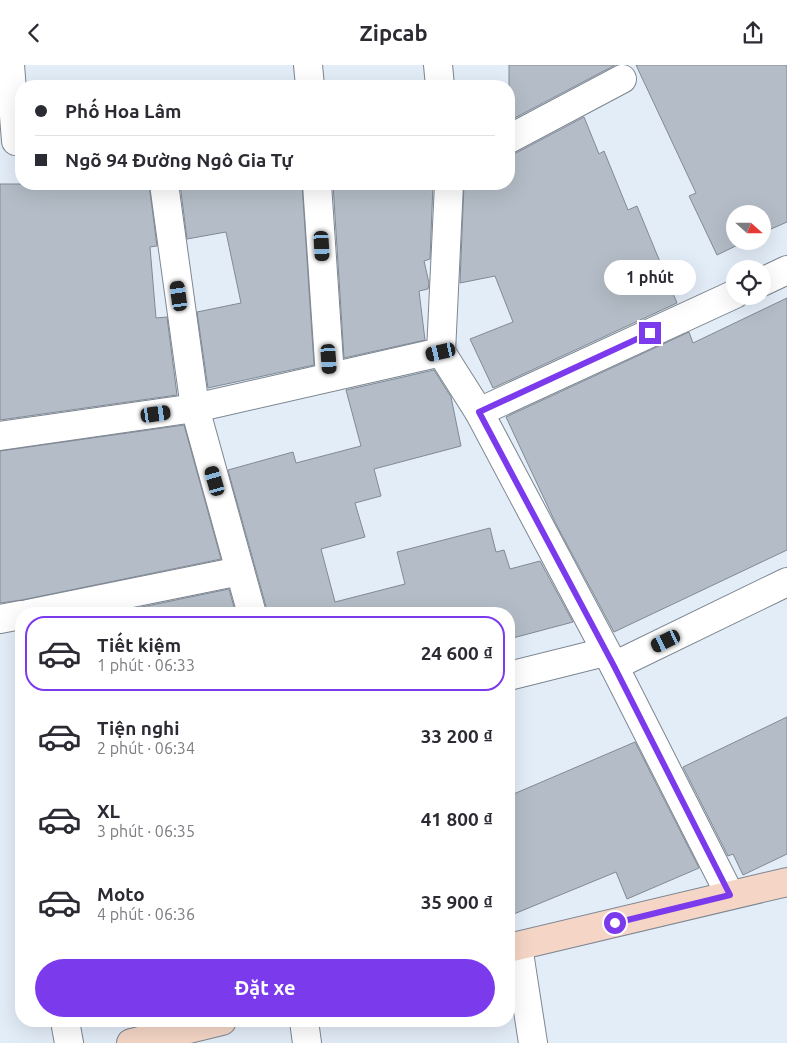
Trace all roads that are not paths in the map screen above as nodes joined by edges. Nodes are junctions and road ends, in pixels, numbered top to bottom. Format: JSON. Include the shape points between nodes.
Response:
{"nodes":[{"id":1,"x":10,"y":65,"type":"edge"},
{"id":2,"x":308,"y":65,"type":"edge"},
{"id":3,"x":438,"y":65,"type":"edge"},
{"id":4,"x":622,"y":79,"type":"dead end"},
{"id":5,"x":309,"y":80,"type":"edge"},
{"id":6,"x":439,"y":80,"type":"edge"},
{"id":7,"x":15,"y":128,"type":"edge"},
{"id":8,"x":515,"y":136,"type":"edge"},
{"id":9,"x":165,"y":190,"type":"edge"},
{"id":10,"x":317,"y":190,"type":"edge"},
{"id":11,"x":448,"y":190,"type":"edge"},
{"id":12,"x":787,"y":270,"type":"edge"},
{"id":13,"x":771,"y":278,"type":"edge"},
{"id":14,"x":726,"y":298,"type":"edge"},
{"id":15,"x":441,"y":352,"type":"junction"},
{"id":16,"x":330,"y":377,"type":"junction"},
{"id":17,"x":195,"y":408,"type":"junction"},
{"id":18,"x":479,"y":412,"type":"junction"},
{"id":19,"x":0,"y":437,"type":"edge"},
{"id":20,"x":240,"y":571,"type":"junction"},
{"id":21,"x":787,"y":582,"type":"edge"},
{"id":22,"x":63,"y":607,"type":"edge"},
{"id":23,"x":250,"y":607,"type":"edge"},
{"id":24,"x":15,"y":616,"type":"edge"},
{"id":25,"x":0,"y":619,"type":"edge"},
{"id":26,"x":609,"y":659,"type":"junction"},
{"id":27,"x":515,"y":676,"type":"edge"},
{"id":28,"x":787,"y":881,"type":"edge"},
{"id":29,"x":730,"y":895,"type":"junction"},
{"id":30,"x":515,"y":947,"type":"edge"},
{"id":31,"x":515,"y":957,"type":"edge"},
{"id":32,"x":66,"y":1027,"type":"edge"},
{"id":33,"x":197,"y":1027,"type":"edge"},
{"id":34,"x":305,"y":1027,"type":"edge"},
{"id":35,"x":69,"y":1043,"type":"edge"},
{"id":36,"x":131,"y":1043,"type":"edge"},
{"id":37,"x":307,"y":1043,"type":"edge"},
{"id":38,"x":533,"y":1043,"type":"edge"}],
"edges":[{"from":1,"to":7,"type":"street"},
{"from":2,"to":5,"type":"street"},
{"from":3,"to":6,"type":"street"},
{"from":4,"to":8,"type":"street"},
{"from":9,"to":17,"type":"street"},
{"from":10,"to":16,"type":"street"},
{"from":11,"to":15,"type":"street"},
{"from":12,"to":13,"type":"street"},
{"from":14,"to":18,"type":"street"},
{"from":15,"to":16,"type":"street"},
{"from":15,"to":18,"type":"street"},
{"from":16,"to":17,"type":"street"},
{"from":17,"to":19,"type":"street"},
{"from":17,"to":20,"type":"street"},
{"from":18,"to":26,"type":"street"},
{"from":20,"to":22,"type":"street"},
{"from":20,"to":23,"type":"street"},
{"from":21,"to":26,"type":"street"},
{"from":24,"to":25,"type":"street"},
{"from":26,"to":27,"type":"street"},
{"from":26,"to":29,"type":"street"},
{"from":28,"to":29,"type":"street"},
{"from":29,"to":30,"type":"street"},
{"from":31,"to":38,"type":"street"},
{"from":32,"to":35,"type":"street"},
{"from":33,"to":36,"type":"street"},
{"from":34,"to":37,"type":"street"}]}
